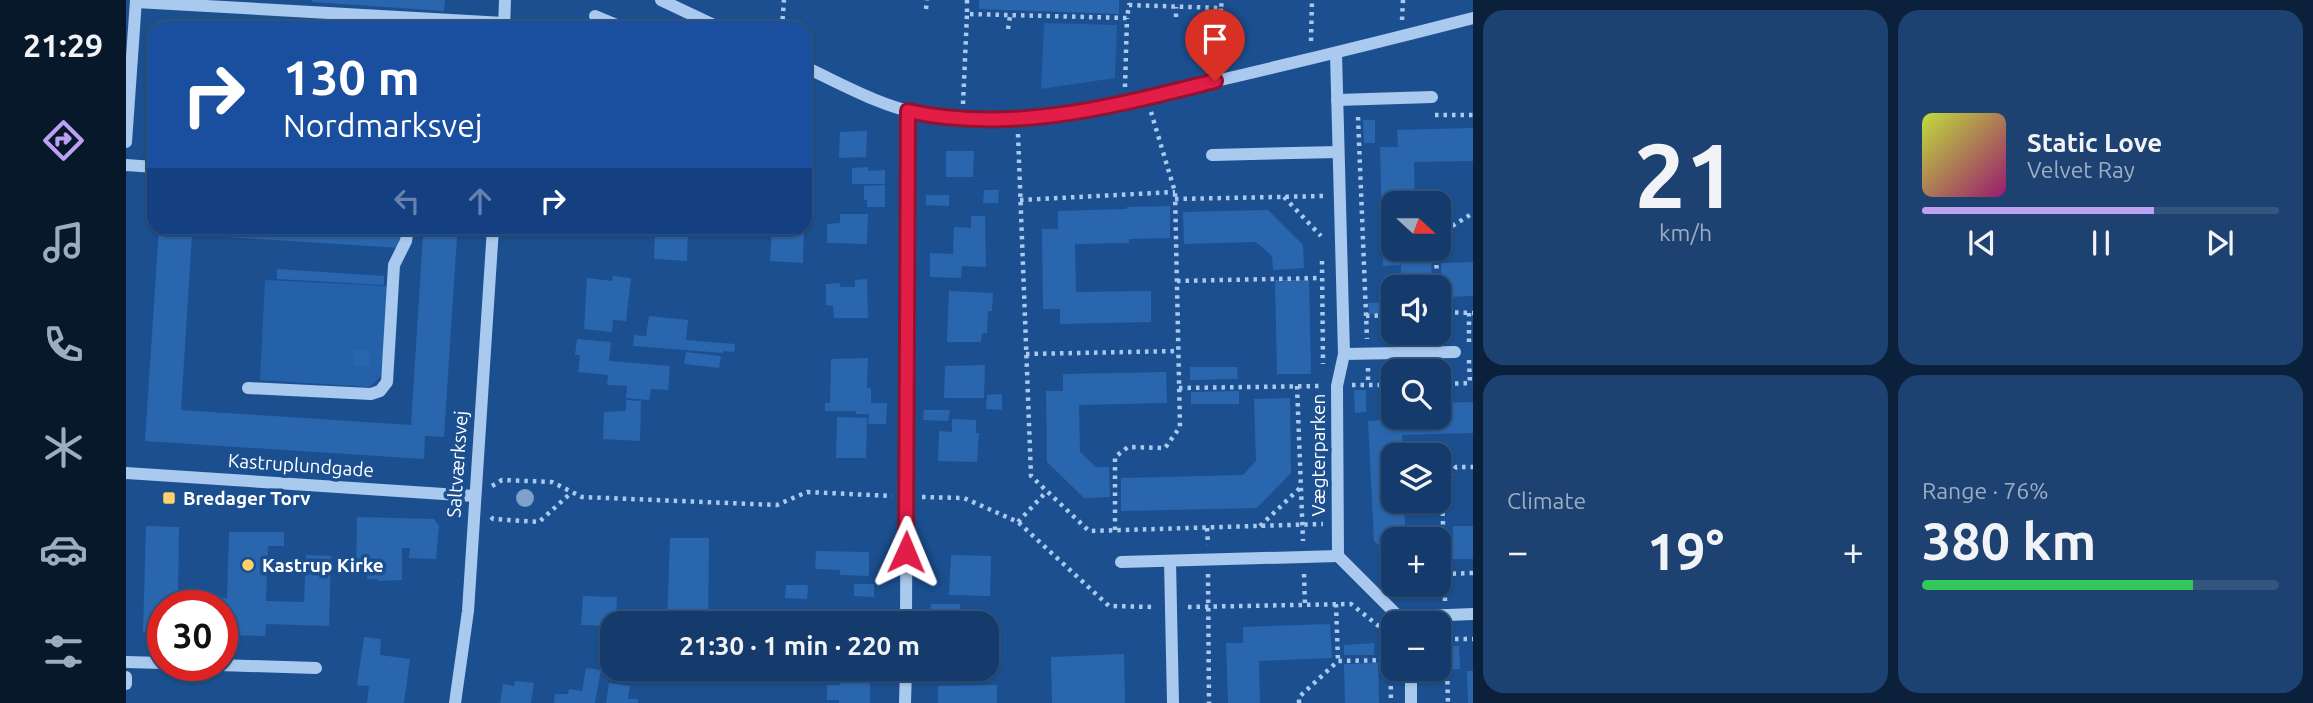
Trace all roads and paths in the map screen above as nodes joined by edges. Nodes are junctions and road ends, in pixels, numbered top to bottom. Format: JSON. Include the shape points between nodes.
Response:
{"nodes":[{"id":1,"x":505,"y":0,"type":"edge"},
{"id":2,"x":662,"y":0,"type":"edge"},
{"id":3,"x":784,"y":0,"type":"edge"},
{"id":4,"x":927,"y":0,"type":"edge"},
{"id":5,"x":967,"y":0,"type":"edge"},
{"id":6,"x":1222,"y":0,"type":"edge"},
{"id":7,"x":1312,"y":0,"type":"edge"},
{"id":8,"x":136,"y":1,"type":"edge"},
{"id":9,"x":1176,"y":7,"type":"junction"},
{"id":10,"x":1221,"y":8,"type":"junction"},
{"id":11,"x":926,"y":9,"type":"dead end"},
{"id":12,"x":967,"y":15,"type":"junction"},
{"id":13,"x":1010,"y":16,"type":"junction"},
{"id":14,"x":1176,"y":16,"type":"dead end"},
{"id":15,"x":1127,"y":18,"type":"junction"},
{"id":16,"x":1473,"y":18,"type":"edge"},
{"id":17,"x":430,"y":21,"type":"edge"},
{"id":18,"x":504,"y":21,"type":"edge"},
{"id":19,"x":706,"y":21,"type":"edge"},
{"id":20,"x":782,"y":21,"type":"edge"},
{"id":21,"x":1007,"y":29,"type":"dead end"},
{"id":22,"x":1336,"y":53,"type":"junction"},
{"id":23,"x":1310,"y":59,"type":"junction"},
{"id":24,"x":812,"y":70,"type":"edge"},
{"id":25,"x":1215,"y":81,"type":"junction"},
{"id":26,"x":1433,"y":97,"type":"dead end"},
{"id":27,"x":1147,"y":98,"type":"junction"},
{"id":28,"x":1357,"y":99,"type":"junction"},
{"id":29,"x":1337,"y":100,"type":"junction"},
{"id":30,"x":1125,"y":103,"type":"junction"},
{"id":31,"x":908,"y":111,"type":"junction"},
{"id":32,"x":962,"y":118,"type":"junction"},
{"id":33,"x":1017,"y":119,"type":"junction"},
{"id":34,"x":126,"y":142,"type":"edge"},
{"id":35,"x":1338,"y":152,"type":"junction"},
{"id":36,"x":1212,"y":155,"type":"dead end"},
{"id":37,"x":126,"y":165,"type":"edge"},
{"id":38,"x":147,"y":166,"type":"edge"},
{"id":39,"x":1175,"y":195,"type":"junction"},
{"id":40,"x":1361,"y":195,"type":"junction"},
{"id":41,"x":1340,"y":196,"type":"junction"},
{"id":42,"x":1283,"y":197,"type":"junction"},
{"id":43,"x":1020,"y":200,"type":"junction"},
{"id":44,"x":1473,"y":213,"type":"edge"},
{"id":45,"x":1451,"y":227,"type":"edge"},
{"id":46,"x":407,"y":235,"type":"edge"},
{"id":47,"x":493,"y":235,"type":"edge"},
{"id":48,"x":1321,"y":236,"type":"dead end"},
{"id":49,"x":1342,"y":277,"type":"junction"},
{"id":50,"x":1364,"y":277,"type":"junction"},
{"id":51,"x":1177,"y":281,"type":"junction"},
{"id":52,"x":1451,"y":312,"type":"edge"},
{"id":53,"x":1473,"y":313,"type":"edge"},
{"id":54,"x":1381,"y":315,"type":"edge"},
{"id":55,"x":1366,"y":316,"type":"junction"},
{"id":56,"x":1179,"y":351,"type":"junction"},
{"id":57,"x":1455,"y":352,"type":"dead end"},
{"id":58,"x":1026,"y":354,"type":"junction"},
{"id":59,"x":1344,"y":354,"type":"junction"},
{"id":60,"x":1367,"y":354,"type":"junction"},
{"id":61,"x":1473,"y":383,"type":"edge"},
{"id":62,"x":1381,"y":384,"type":"edge"},
{"id":63,"x":1451,"y":384,"type":"edge"},
{"id":64,"x":1368,"y":385,"type":"junction"},
{"id":65,"x":1297,"y":386,"type":"junction"},
{"id":66,"x":1337,"y":386,"type":"junction"},
{"id":67,"x":248,"y":388,"type":"dead end"},
{"id":68,"x":1179,"y":388,"type":"junction"},
{"id":69,"x":1473,"y":467,"type":"edge"},
{"id":70,"x":126,"y":473,"type":"edge"},
{"id":71,"x":1301,"y":487,"type":"junction"},
{"id":72,"x":1047,"y":491,"type":"junction"},
{"id":73,"x":572,"y":492,"type":"junction"},
{"id":74,"x":474,"y":496,"type":"junction"},
{"id":75,"x":907,"y":496,"type":"junction"},
{"id":76,"x":1018,"y":522,"type":"junction"},
{"id":77,"x":1338,"y":524,"type":"junction"},
{"id":78,"x":1303,"y":525,"type":"junction"},
{"id":79,"x":1260,"y":526,"type":"junction"},
{"id":80,"x":1443,"y":527,"type":"edge"},
{"id":81,"x":1208,"y":528,"type":"junction"},
{"id":82,"x":1115,"y":530,"type":"junction"},
{"id":83,"x":1338,"y":556,"type":"junction"},
{"id":84,"x":1303,"y":557,"type":"junction"},
{"id":85,"x":1208,"y":560,"type":"junction"},
{"id":86,"x":1170,"y":561,"type":"junction"},
{"id":87,"x":1121,"y":562,"type":"dead end"},
{"id":88,"x":1473,"y":573,"type":"edge"},
{"id":89,"x":1451,"y":574,"type":"edge"},
{"id":90,"x":1445,"y":597,"type":"joint"},
{"id":91,"x":1434,"y":598,"type":"dead end"},
{"id":92,"x":1336,"y":604,"type":"junction"},
{"id":93,"x":1305,"y":605,"type":"junction"},
{"id":94,"x":1208,"y":606,"type":"junction"},
{"id":95,"x":1171,"y":607,"type":"junction"},
{"id":96,"x":906,"y":611,"type":"edge"},
{"id":97,"x":1393,"y":611,"type":"edge"},
{"id":98,"x":1446,"y":611,"type":"edge"},
{"id":99,"x":1473,"y":614,"type":"edge"},
{"id":100,"x":1451,"y":615,"type":"edge"},
{"id":101,"x":1381,"y":628,"type":"edge"},
{"id":102,"x":1473,"y":639,"type":"edge"},
{"id":103,"x":1451,"y":640,"type":"edge"},
{"id":104,"x":1381,"y":660,"type":"edge"},
{"id":105,"x":1338,"y":661,"type":"junction"},
{"id":106,"x":126,"y":662,"type":"edge"},
{"id":107,"x":147,"y":663,"type":"edge"},
{"id":108,"x":238,"y":666,"type":"edge"},
{"id":109,"x":316,"y":668,"type":"dead end"},
{"id":110,"x":126,"y":677,"type":"edge"},
{"id":111,"x":905,"y":681,"type":"edge"},
{"id":112,"x":1390,"y":681,"type":"edge"},
{"id":113,"x":1410,"y":681,"type":"edge"},
{"id":114,"x":1448,"y":681,"type":"edge"},
{"id":115,"x":126,"y":684,"type":"edge"},
{"id":116,"x":455,"y":703,"type":"edge"},
{"id":117,"x":905,"y":703,"type":"edge"},
{"id":118,"x":1173,"y":703,"type":"edge"},
{"id":119,"x":1209,"y":703,"type":"edge"},
{"id":120,"x":1299,"y":703,"type":"edge"},
{"id":121,"x":1391,"y":703,"type":"edge"},
{"id":122,"x":1411,"y":703,"type":"edge"},
{"id":123,"x":1448,"y":703,"type":"edge"}],
"edges":[{"from":1,"to":18,"type":"street"},
{"from":2,"to":19,"type":"street"},
{"from":3,"to":20,"type":"path"},
{"from":4,"to":11,"type":"path"},
{"from":5,"to":12,"type":"path"},
{"from":6,"to":10,"type":"path"},
{"from":7,"to":23,"type":"path"},
{"from":8,"to":17,"type":"street"},
{"from":8,"to":34,"type":"street"},
{"from":9,"to":10,"type":"path"},
{"from":9,"to":14,"type":"path"},
{"from":9,"to":15,"type":"path","via":[[1129,5]]},
{"from":10,"to":25,"type":"path"},
{"from":12,"to":13,"type":"path"},
{"from":12,"to":32,"type":"path"},
{"from":13,"to":15,"type":"path"},
{"from":13,"to":21,"type":"path"},
{"from":15,"to":30,"type":"path"},
{"from":16,"to":22,"type":"street"},
{"from":22,"to":23,"type":"street"},
{"from":22,"to":29,"type":"street","name":"Vægterparken"},
{"from":23,"to":25,"type":"street"},
{"from":24,"to":31,"type":"street"},
{"from":25,"to":27,"type":"street"},
{"from":26,"to":28,"type":"street"},
{"from":27,"to":30,"type":"street"},
{"from":27,"to":39,"type":"path"},
{"from":28,"to":29,"type":"street"},
{"from":28,"to":40,"type":"path"},
{"from":29,"to":35,"type":"street","name":"Vægterparken"},
{"from":30,"to":33,"type":"street"},
{"from":31,"to":32,"type":"street"},
{"from":31,"to":75,"type":"street"},
{"from":32,"to":33,"type":"street"},
{"from":33,"to":43,"type":"path"},
{"from":35,"to":36,"type":"street"},
{"from":35,"to":41,"type":"street","name":"Vægterparken"},
{"from":37,"to":38,"type":"street"},
{"from":39,"to":42,"type":"path"},
{"from":39,"to":43,"type":"path"},
{"from":39,"to":51,"type":"path"},
{"from":40,"to":41,"type":"path"},
{"from":40,"to":50,"type":"path"},
{"from":41,"to":42,"type":"path"},
{"from":41,"to":49,"type":"street","name":"Vægterparken"},
{"from":42,"to":48,"type":"path"},
{"from":43,"to":58,"type":"path"},
{"from":44,"to":45,"type":"path"},
{"from":46,"to":67,"type":"street","via":[[394,265],[387,382],[380,391]]},
{"from":47,"to":74,"type":"street","name":"Saltværksvej"},
{"from":49,"to":50,"type":"path"},
{"from":49,"to":51,"type":"path"},
{"from":49,"to":59,"type":"street","name":"Vægterparken"},
{"from":50,"to":55,"type":"path"},
{"from":51,"to":56,"type":"path"},
{"from":52,"to":53,"type":"path"},
{"from":54,"to":55,"type":"path"},
{"from":55,"to":60,"type":"path"},
{"from":56,"to":58,"type":"path"},
{"from":56,"to":68,"type":"path"},
{"from":57,"to":60,"type":"street"},
{"from":58,"to":72,"type":"path","via":[[1031,476]]},
{"from":59,"to":60,"type":"street"},
{"from":59,"to":66,"type":"street","name":"Vægterparken"},
{"from":60,"to":64,"type":"path"},
{"from":61,"to":63,"type":"path"},
{"from":62,"to":64,"type":"path"},
{"from":64,"to":66,"type":"path"},
{"from":65,"to":66,"type":"path"},
{"from":65,"to":68,"type":"path"},
{"from":65,"to":71,"type":"path"},
{"from":66,"to":77,"type":"street","name":"Vægterparken"},
{"from":68,"to":82,"type":"path","via":[[1180,427],[1165,447],[1128,447],[1115,457]]},
{"from":69,"to":80,"type":"path","via":[[1455,467],[1442,487]]},
{"from":70,"to":74,"type":"street","name":"Kastruplundgade"},
{"from":71,"to":78,"type":"path"},
{"from":71,"to":79,"type":"path"},
{"from":72,"to":76,"type":"path"},
{"from":72,"to":82,"type":"path","via":[[1089,531]]},
{"from":73,"to":74,"type":"path","via":[[552,482],[502,480]]},
{"from":73,"to":74,"type":"path","via":[[539,522],[493,519]]},
{"from":73,"to":75,"type":"path","via":[[582,497],[777,505],[807,492]]},
{"from":74,"to":116,"type":"street","name":"Saltværksvej","via":[[468,611]]},
{"from":75,"to":76,"type":"path","via":[[964,498]]},
{"from":75,"to":96,"type":"street"},
{"from":76,"to":95,"type":"path","via":[[1109,606]]},
{"from":77,"to":78,"type":"path"},
{"from":77,"to":83,"type":"street","name":"Vægterparken"},
{"from":78,"to":79,"type":"path"},
{"from":78,"to":84,"type":"path"},
{"from":79,"to":81,"type":"path"},
{"from":81,"to":82,"type":"path"},
{"from":81,"to":85,"type":"path"},
{"from":83,"to":84,"type":"street"},
{"from":83,"to":97,"type":"street"},
{"from":84,"to":85,"type":"street"},
{"from":84,"to":93,"type":"path"},
{"from":85,"to":86,"type":"street"},
{"from":85,"to":94,"type":"path"},
{"from":86,"to":87,"type":"street"},
{"from":86,"to":95,"type":"street"},
{"from":88,"to":89,"type":"path"},
{"from":90,"to":91,"type":"path"},
{"from":90,"to":98,"type":"path"},
{"from":92,"to":93,"type":"path"},
{"from":92,"to":101,"type":"path","via":[[1351,604]]},
{"from":92,"to":105,"type":"path"},
{"from":93,"to":94,"type":"path"},
{"from":94,"to":95,"type":"path"},
{"from":94,"to":119,"type":"path"},
{"from":95,"to":118,"type":"street"},
{"from":99,"to":100,"type":"street"},
{"from":102,"to":103,"type":"path"},
{"from":104,"to":105,"type":"path"},
{"from":105,"to":120,"type":"path","via":[[1299,697]]},
{"from":106,"to":107,"type":"street"},
{"from":108,"to":109,"type":"street"},
{"from":110,"to":115,"type":"street"},
{"from":111,"to":117,"type":"street"},
{"from":112,"to":121,"type":"path"},
{"from":113,"to":122,"type":"street"},
{"from":114,"to":123,"type":"path"}]}
